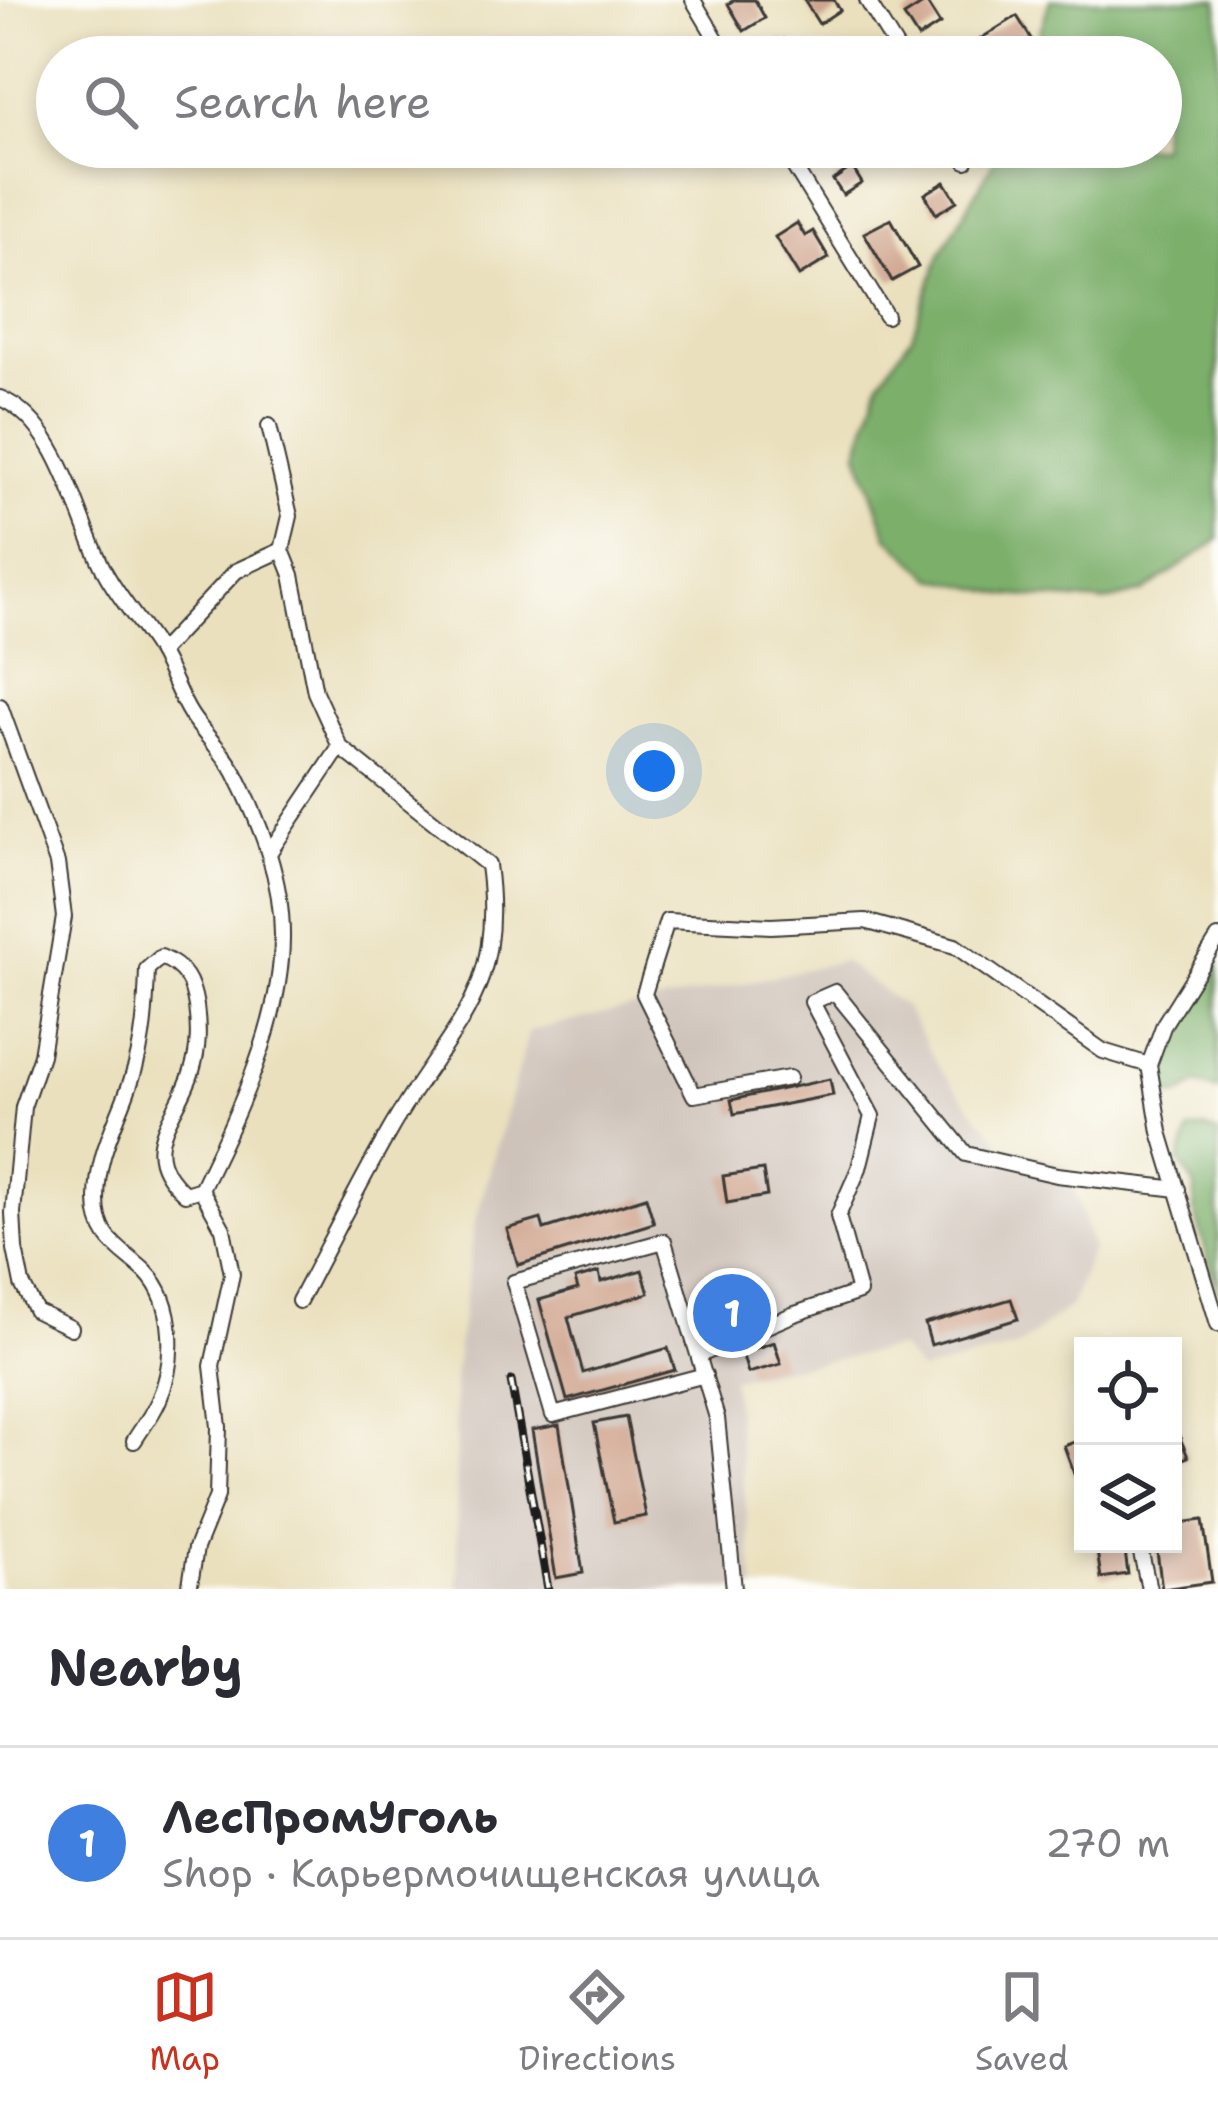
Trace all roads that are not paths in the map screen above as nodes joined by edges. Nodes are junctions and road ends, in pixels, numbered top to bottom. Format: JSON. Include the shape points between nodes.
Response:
{"nodes":[{"id":1,"x":692,"y":0,"type":"edge"},
{"id":2,"x":867,"y":0,"type":"edge"},
{"id":3,"x":714,"y":36,"type":"edge"},
{"id":4,"x":889,"y":36,"type":"edge"},
{"id":5,"x":795,"y":168,"type":"edge"},
{"id":6,"x":886,"y":316,"type":"dead end"},
{"id":7,"x":0,"y":398,"type":"edge"},
{"id":8,"x":269,"y":426,"type":"dead end"},
{"id":9,"x":282,"y":550,"type":"junction"},
{"id":10,"x":160,"y":652,"type":"junction"},
{"id":11,"x":0,"y":706,"type":"edge"},
{"id":12,"x":340,"y":747,"type":"junction"},
{"id":13,"x":269,"y":853,"type":"junction"},
{"id":14,"x":1218,"y":938,"type":"edge"},
{"id":15,"x":1149,"y":1065,"type":"junction"},
{"id":16,"x":789,"y":1078,"type":"dead end"},
{"id":17,"x":201,"y":1190,"type":"junction"},
{"id":18,"x":1178,"y":1190,"type":"junction"},
{"id":19,"x":299,"y":1300,"type":"dead end"},
{"id":20,"x":1218,"y":1324,"type":"edge"},
{"id":21,"x":70,"y":1328,"type":"dead end"},
{"id":22,"x":700,"y":1355,"type":"junction"},
{"id":23,"x":705,"y":1375,"type":"junction"},
{"id":24,"x":134,"y":1441,"type":"dead end"},
{"id":25,"x":1141,"y":1553,"type":"edge"},
{"id":26,"x":190,"y":1585,"type":"dead end"},
{"id":27,"x":734,"y":1589,"type":"edge"},
{"id":28,"x":1149,"y":1589,"type":"edge"}],
"edges":[{"from":1,"to":3,"type":"street"},
{"from":2,"to":4,"type":"street"},
{"from":5,"to":6,"type":"street"},
{"from":7,"to":10,"type":"street","via":[[39,432],[105,573]]},
{"from":8,"to":9,"type":"street","via":[[290,516]]},
{"from":9,"to":10,"type":"street","via":[[236,572]]},
{"from":9,"to":12,"type":"street","via":[[315,692]]},
{"from":10,"to":13,"type":"street","via":[[189,713],[233,769]]},
{"from":11,"to":21,"type":"street","via":[[57,863],[64,917],[23,1107],[15,1250],[36,1311]]},
{"from":12,"to":13,"type":"street"},
{"from":12,"to":19,"type":"street","via":[[488,865],[494,910],[471,1008],[392,1127]]},
{"from":13,"to":17,"type":"street","via":[[283,940],[267,1032]]},
{"from":14,"to":15,"type":"street","via":[[1164,1024]]},
{"from":15,"to":16,"type":"street","via":[[1103,1051],[955,946],[865,921],[667,922],[644,994],[694,1095]]},
{"from":15,"to":18,"type":"street"},
{"from":17,"to":24,"type":"street","via":[[184,1194],[165,1177],[159,1150],[200,1035],[193,988],[181,966],[161,957],[147,969],[146,1017],[133,1077],[99,1158],[96,1207],[112,1248],[165,1296],[171,1353],[159,1400]]},
{"from":17,"to":26,"type":"street","via":[[223,1228],[232,1274],[212,1366],[217,1496]]},
{"from":18,"to":20,"type":"street"},
{"from":18,"to":22,"type":"street","via":[[966,1154],[835,992],[812,1002],[872,1116],[838,1216],[860,1292]]},
{"from":22,"to":23,"type":"street"},
{"from":22,"to":23,"type":"street","via":[[664,1241],[514,1282],[553,1415]]},
{"from":23,"to":27,"type":"street"},
{"from":25,"to":28,"type":"street"}]}
